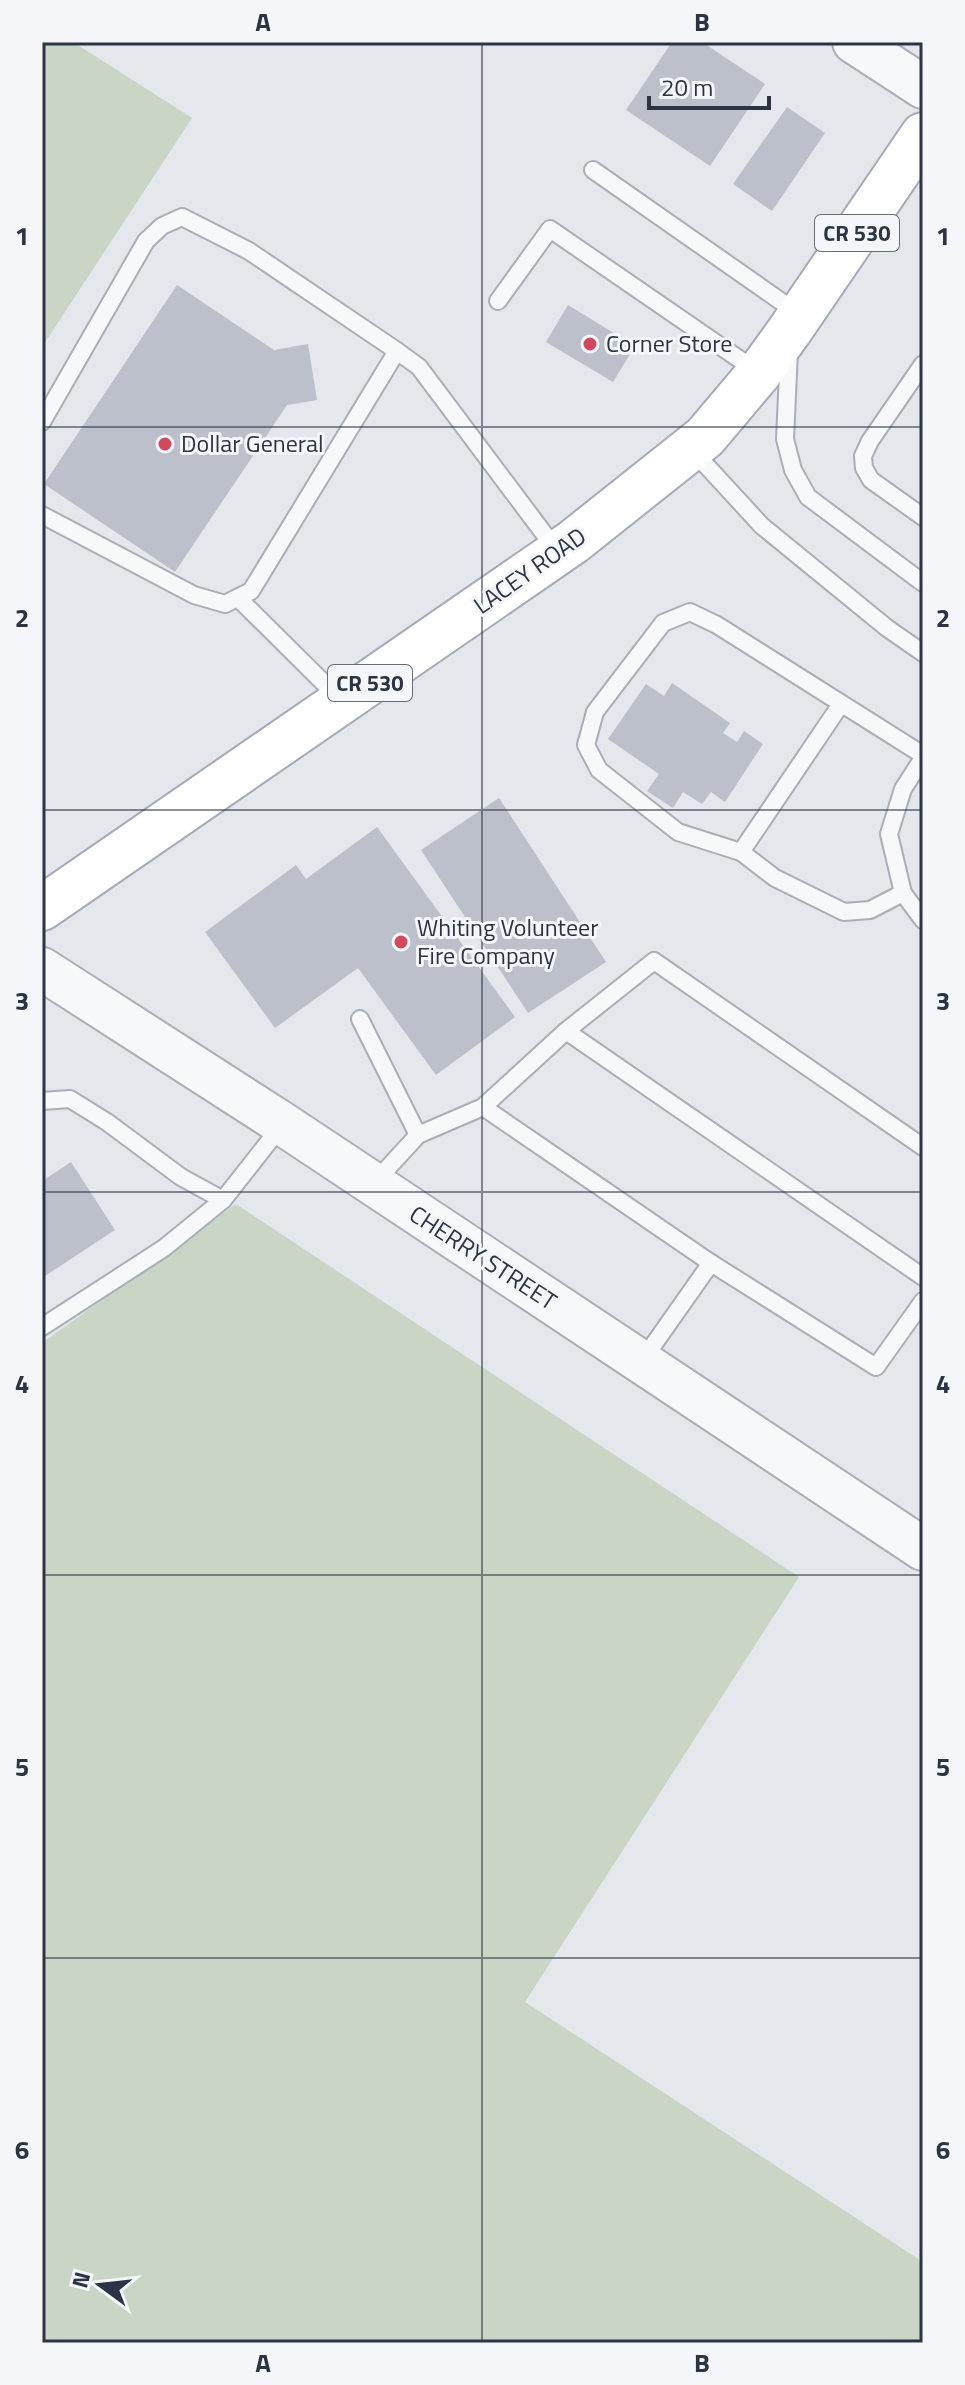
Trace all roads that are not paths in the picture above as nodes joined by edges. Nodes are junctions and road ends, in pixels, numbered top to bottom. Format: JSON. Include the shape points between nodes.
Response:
{"nodes":[{"id":1,"x":854,"y":42,"type":"edge"},
{"id":2,"x":923,"y":87,"type":"edge"},
{"id":3,"x":923,"y":135,"type":"edge"},
{"id":4,"x":593,"y":170,"type":"dead end"},
{"id":5,"x":498,"y":301,"type":"dead end"},
{"id":6,"x":795,"y":323,"type":"junction"},
{"id":7,"x":397,"y":351,"type":"junction"},
{"id":8,"x":923,"y":364,"type":"edge"},
{"id":9,"x":759,"y":373,"type":"junction"},
{"id":10,"x":42,"y":422,"type":"edge"},
{"id":11,"x":691,"y":449,"type":"junction"},
{"id":12,"x":42,"y":515,"type":"edge"},
{"id":13,"x":923,"y":517,"type":"edge"},
{"id":14,"x":558,"y":552,"type":"junction"},
{"id":15,"x":923,"y":583,"type":"edge"},
{"id":16,"x":238,"y":598,"type":"junction"},
{"id":17,"x":923,"y":653,"type":"edge"},
{"id":18,"x":343,"y":702,"type":"junction"},
{"id":19,"x":841,"y":704,"type":"junction"},
{"id":20,"x":923,"y":756,"type":"edge"},
{"id":21,"x":741,"y":852,"type":"junction"},
{"id":22,"x":903,"y":893,"type":"junction"},
{"id":23,"x":42,"y":908,"type":"edge"},
{"id":24,"x":923,"y":920,"type":"edge"},
{"id":25,"x":42,"y":969,"type":"edge"},
{"id":26,"x":360,"y":1019,"type":"dead end"},
{"id":27,"x":566,"y":1031,"type":"junction"},
{"id":28,"x":42,"y":1101,"type":"edge"},
{"id":29,"x":483,"y":1107,"type":"junction"},
{"id":30,"x":283,"y":1124,"type":"junction"},
{"id":31,"x":418,"y":1135,"type":"junction"},
{"id":32,"x":923,"y":1147,"type":"edge"},
{"id":33,"x":372,"y":1185,"type":"junction"},
{"id":34,"x":223,"y":1200,"type":"junction"},
{"id":35,"x":711,"y":1263,"type":"junction"},
{"id":36,"x":923,"y":1277,"type":"edge"},
{"id":37,"x":923,"y":1301,"type":"edge"},
{"id":38,"x":42,"y":1327,"type":"edge"},
{"id":39,"x":641,"y":1363,"type":"junction"},
{"id":40,"x":923,"y":1549,"type":"edge"}],
"edges":[{"from":1,"to":2,"type":"street"},
{"from":3,"to":6,"type":"main road","name":"LACEY ROAD","number":"CR 530"},
{"from":4,"to":6,"type":"lane"},
{"from":5,"to":9,"type":"lane","via":[[550,229]]},
{"from":6,"to":9,"type":"main road","name":"LACEY ROAD","number":"CR 530"},
{"from":6,"to":15,"type":"lane","via":[[785,439],[793,470],[808,497]]},
{"from":7,"to":10,"type":"lane","via":[[249,251],[182,217],[146,241]]},
{"from":7,"to":14,"type":"lane","via":[[419,367]]},
{"from":7,"to":16,"type":"lane","via":[[251,591]]},
{"from":8,"to":13,"type":"lane","via":[[863,456],[871,480]]},
{"from":9,"to":11,"type":"main road","name":"LACEY ROAD","number":"CR 530"},
{"from":11,"to":14,"type":"main road","name":"LACEY ROAD","number":"CR 530"},
{"from":11,"to":17,"type":"lane","via":[[762,526]]},
{"from":12,"to":16,"type":"lane","via":[[194,595],[225,604]]},
{"from":14,"to":18,"type":"main road","name":"LACEY ROAD","number":"CR 530"},
{"from":16,"to":18,"type":"lane"},
{"from":18,"to":23,"type":"main road","name":"LACEY ROAD","number":"CR 530"},
{"from":19,"to":20,"type":"lane"},
{"from":19,"to":21,"type":"lane"},
{"from":19,"to":21,"type":"lane","via":[[690,612],[663,623],[595,712],[586,745],[599,770],[678,832]]},
{"from":20,"to":22,"type":"lane","via":[[903,789],[889,834]]},
{"from":21,"to":22,"type":"lane","via":[[775,878],[844,912],[870,910]]},
{"from":22,"to":24,"type":"lane"},
{"from":25,"to":30,"type":"street","name":"CHERRY STREET"},
{"from":26,"to":31,"type":"lane"},
{"from":27,"to":29,"type":"lane"},
{"from":27,"to":32,"type":"lane","via":[[654,961]]},
{"from":27,"to":36,"type":"lane"},
{"from":28,"to":34,"type":"lane","via":[[70,1099]]},
{"from":29,"to":31,"type":"lane"},
{"from":29,"to":35,"type":"lane"},
{"from":30,"to":33,"type":"street","name":"CHERRY STREET"},
{"from":30,"to":34,"type":"lane"},
{"from":31,"to":33,"type":"lane"},
{"from":33,"to":39,"type":"street","name":"CHERRY STREET"},
{"from":34,"to":38,"type":"lane","via":[[164,1248]]},
{"from":35,"to":37,"type":"lane","via":[[876,1367]]},
{"from":35,"to":39,"type":"lane"},
{"from":39,"to":40,"type":"street","name":"CHERRY STREET"}]}
